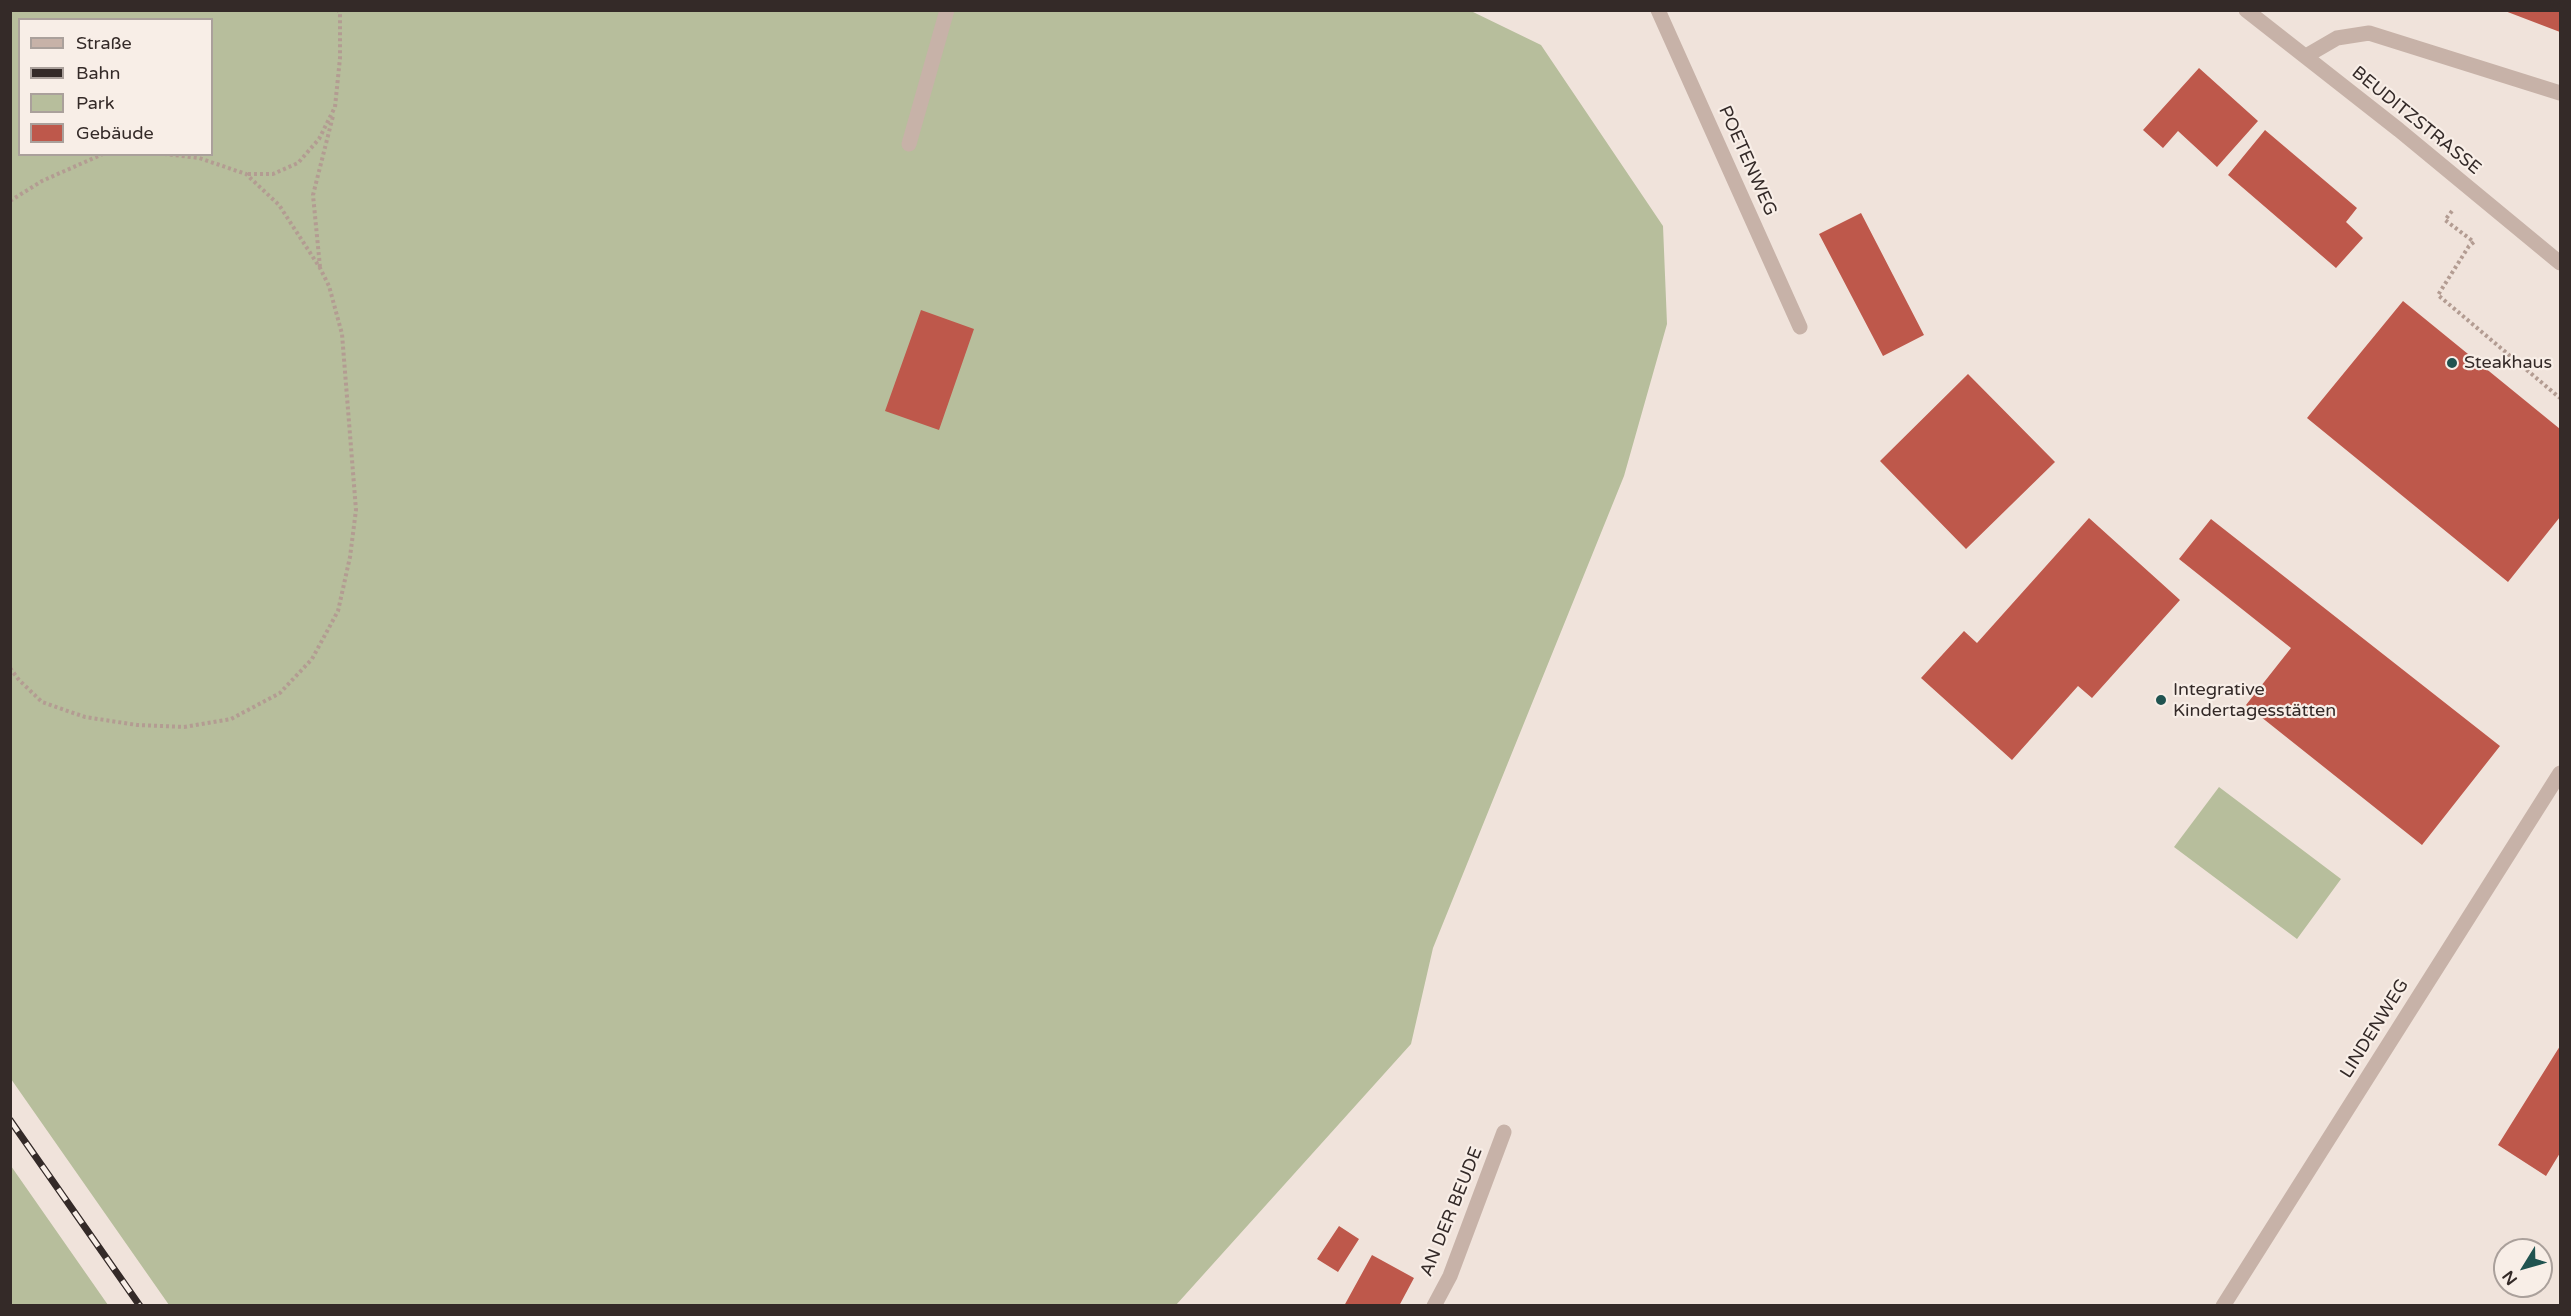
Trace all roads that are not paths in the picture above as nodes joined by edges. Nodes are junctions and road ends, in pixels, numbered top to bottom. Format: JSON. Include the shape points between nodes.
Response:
{"nodes":[{"id":1,"x":947,"y":10,"type":"edge"},
{"id":2,"x":1658,"y":10,"type":"edge"},
{"id":3,"x":2246,"y":10,"type":"edge"},
{"id":4,"x":2306,"y":56,"type":"junction"},
{"id":5,"x":2560,"y":93,"type":"edge"},
{"id":6,"x":909,"y":144,"type":"dead end"},
{"id":7,"x":2560,"y":263,"type":"edge"},
{"id":8,"x":1800,"y":327,"type":"dead end"},
{"id":9,"x":2560,"y":773,"type":"edge"},
{"id":10,"x":1504,"y":1132,"type":"dead end"},
{"id":11,"x":1434,"y":1305,"type":"edge"},
{"id":12,"x":2223,"y":1305,"type":"edge"}],
"edges":[{"from":1,"to":6,"type":"street"},
{"from":2,"to":8,"type":"street","name":"POETENWEG"},
{"from":3,"to":4,"type":"street","name":"BEUDITZSTRASSE"},
{"from":4,"to":5,"type":"street","via":[[2337,38],[2369,33]]},
{"from":4,"to":7,"type":"street","name":"BEUDITZSTRASSE"},
{"from":9,"to":12,"type":"street","name":"LINDENWEG"},
{"from":10,"to":11,"type":"street","name":"AN DER BEUDE","via":[[1450,1276]]}]}
